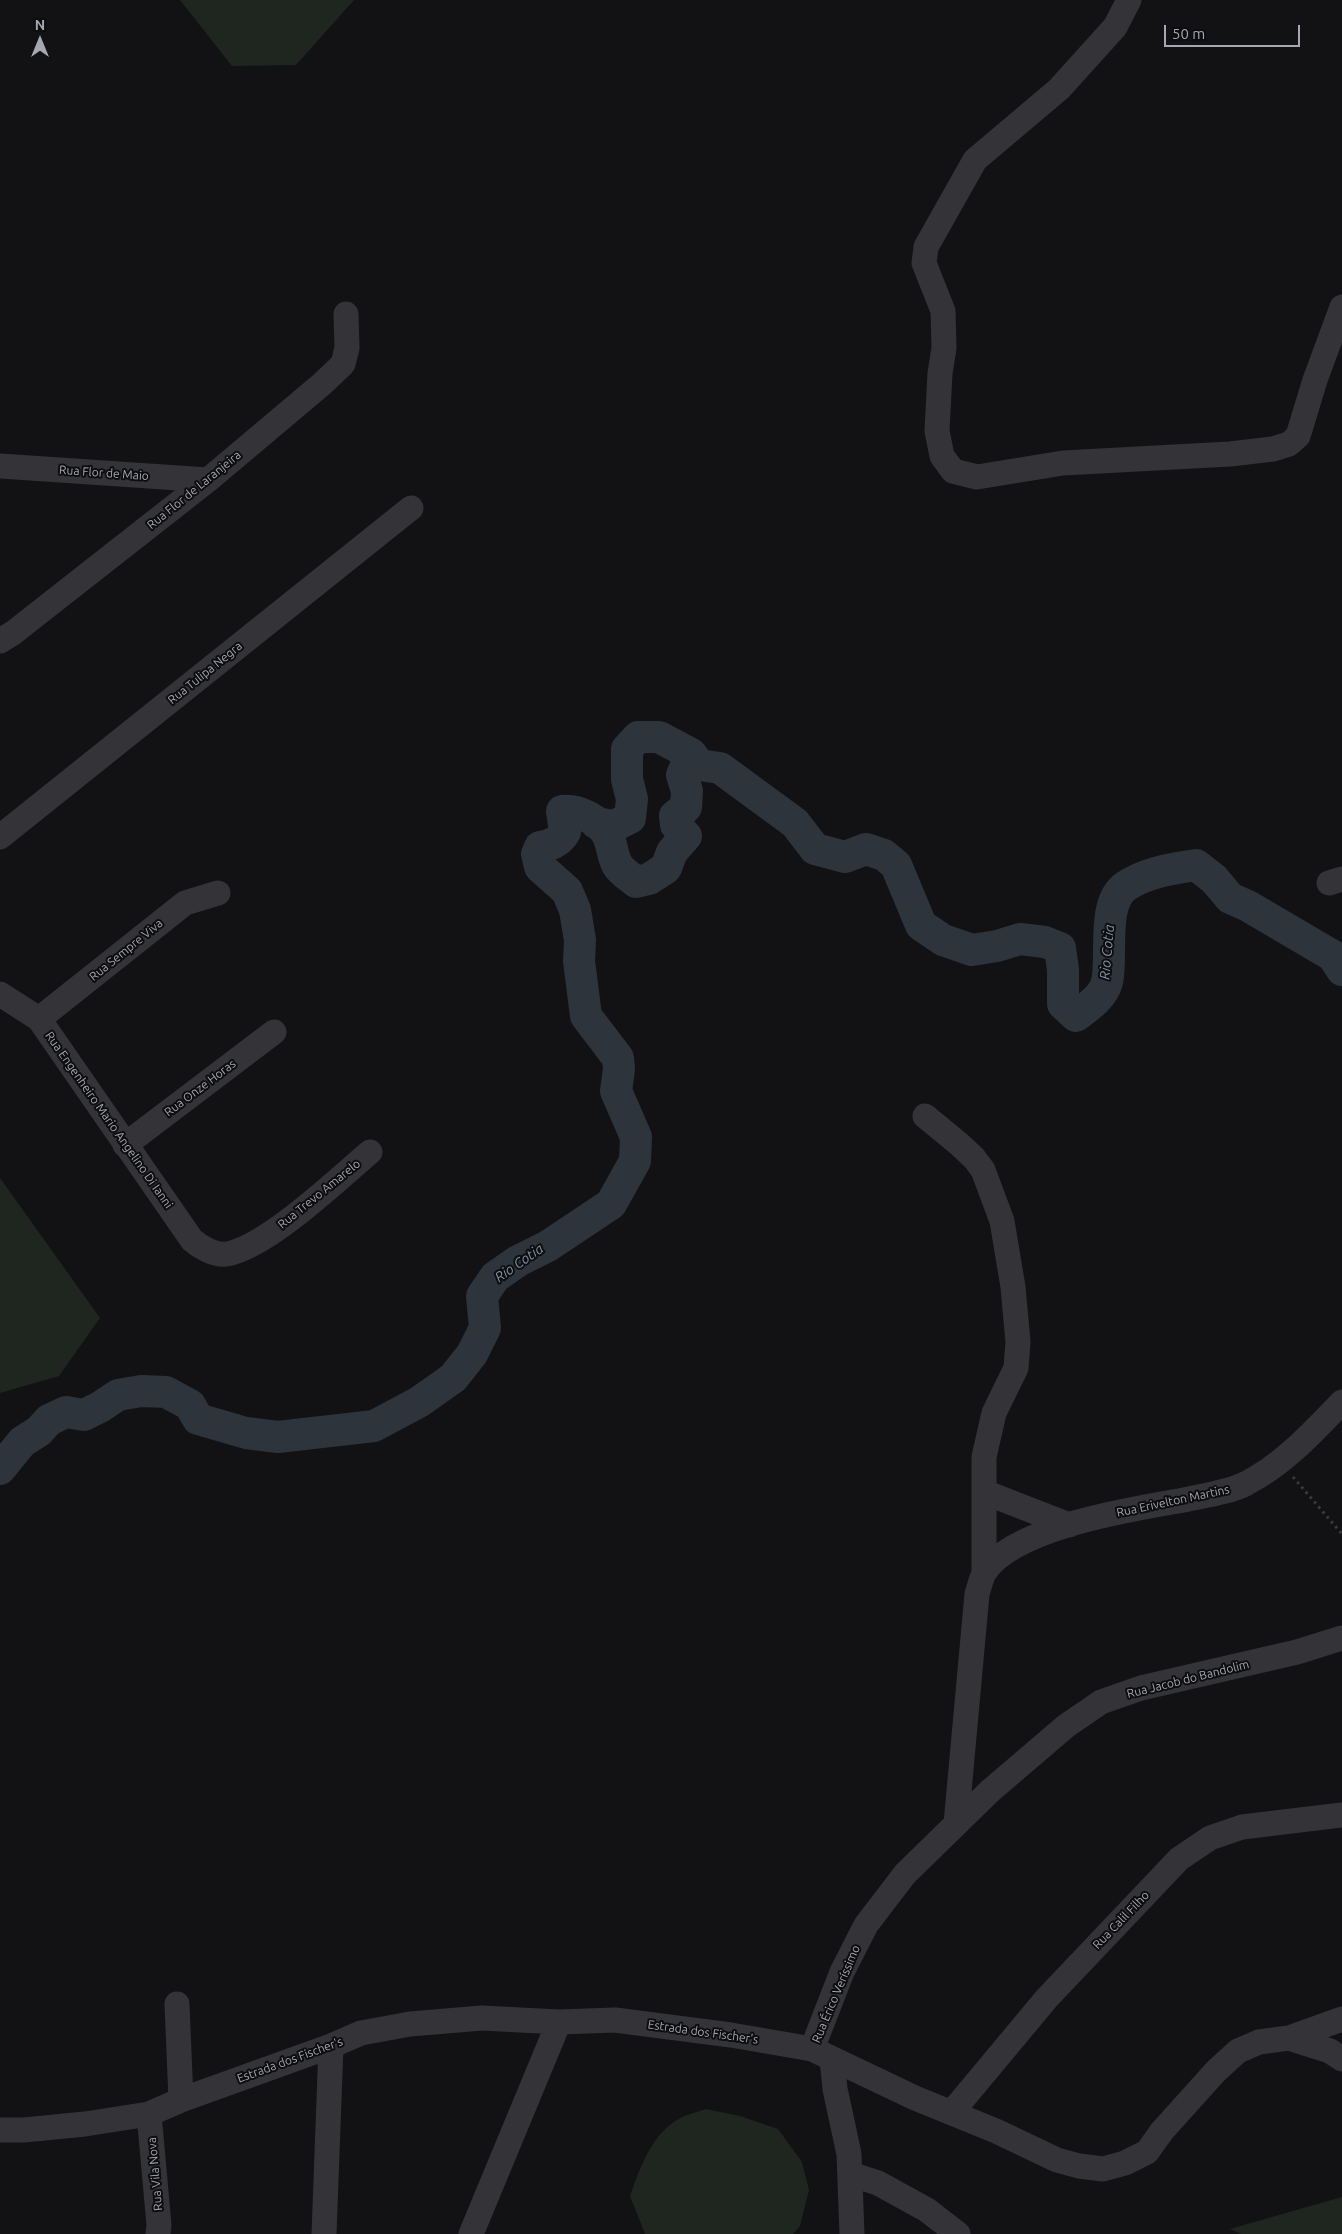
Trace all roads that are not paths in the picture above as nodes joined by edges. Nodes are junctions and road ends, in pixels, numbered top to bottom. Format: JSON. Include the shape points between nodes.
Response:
{"nodes":[{"id":1,"x":1129,"y":0,"type":"edge"},
{"id":2,"x":1342,"y":307,"type":"edge"},
{"id":3,"x":346,"y":314,"type":"dead end"},
{"id":4,"x":0,"y":466,"type":"edge"},
{"id":5,"x":208,"y":480,"type":"junction"},
{"id":6,"x":411,"y":508,"type":"dead end"},
{"id":7,"x":0,"y":641,"type":"edge"},
{"id":8,"x":0,"y":837,"type":"edge"},
{"id":9,"x":218,"y":893,"type":"dead end"},
{"id":10,"x":0,"y":994,"type":"edge"},
{"id":11,"x":39,"y":1019,"type":"junction"},
{"id":12,"x":274,"y":1032,"type":"dead end"},
{"id":13,"x":925,"y":1116,"type":"dead end"},
{"id":14,"x":125,"y":1144,"type":"junction"},
{"id":15,"x":370,"y":1152,"type":"dead end"},
{"id":16,"x":212,"y":1251,"type":"joint"},
{"id":17,"x":1342,"y":1402,"type":"edge"},
{"id":18,"x":984,"y":1492,"type":"junction"},
{"id":19,"x":1069,"y":1525,"type":"junction"},
{"id":20,"x":984,"y":1572,"type":"junction"},
{"id":21,"x":1342,"y":1638,"type":"edge"},
{"id":22,"x":1342,"y":1815,"type":"edge"},
{"id":23,"x":956,"y":1824,"type":"junction"},
{"id":24,"x":177,"y":2004,"type":"dead end"},
{"id":25,"x":1342,"y":2019,"type":"edge"},
{"id":26,"x":559,"y":2022,"type":"junction"},
{"id":27,"x":1289,"y":2038,"type":"junction"},
{"id":28,"x":331,"y":2046,"type":"junction"},
{"id":29,"x":822,"y":2054,"type":"junction"},
{"id":30,"x":1342,"y":2059,"type":"edge"},
{"id":31,"x":181,"y":2100,"type":"junction"},
{"id":32,"x":952,"y":2112,"type":"junction"},
{"id":33,"x":149,"y":2114,"type":"junction"},
{"id":34,"x":0,"y":2130,"type":"edge"},
{"id":35,"x":850,"y":2174,"type":"junction"},
{"id":36,"x":158,"y":2234,"type":"edge"},
{"id":37,"x":324,"y":2234,"type":"edge"},
{"id":38,"x":471,"y":2234,"type":"edge"},
{"id":39,"x":852,"y":2234,"type":"edge"},
{"id":40,"x":958,"y":2234,"type":"edge"}],
"edges":[{"from":1,"to":2,"type":"street","via":[[1115,27],[1059,89],[975,160],[926,247],[924,263],[944,311],[937,431],[942,456],[953,471],[977,477],[1063,463],[1230,454],[1274,449],[1288,444],[1298,436]]},
{"from":3,"to":5,"type":"street","name":"Rua Flor de Laranjeira","via":[[347,348],[343,364]]},
{"from":4,"to":5,"type":"street","name":"Rua Flor de Maio"},
{"from":5,"to":7,"type":"street","name":"Rua Flor de Laranjeira"},
{"from":6,"to":8,"type":"street","name":"Rua Tulipa Negra"},
{"from":9,"to":11,"type":"street","name":"Rua Sempre Viva","via":[[185,903]]},
{"from":10,"to":11,"type":"street","name":"Rua Engenheiro Mario Angelino Di Ianni"},
{"from":11,"to":14,"type":"street","name":"Rua Engenheiro Mario Angelino Di Ianni"},
{"from":12,"to":14,"type":"street","name":"Rua Onze Horas"},
{"from":13,"to":18,"type":"street","via":[[959,1144],[983,1170],[1002,1221],[1008,1251],[1018,1354],[1016,1368],[994,1413],[987,1436]]},
{"from":14,"to":16,"type":"street","name":"Rua Engenheiro Mario Angelino Di Ianni","via":[[192,1240]]},
{"from":15,"to":16,"type":"street","name":"Rua Trevo Amarelo","via":[[287,1221],[246,1247],[225,1254]]},
{"from":17,"to":19,"type":"street","name":"Rua Erivelton Martins","via":[[1280,1462],[1246,1484]]},
{"from":18,"to":19,"type":"street"},
{"from":18,"to":20,"type":"street"},
{"from":19,"to":20,"type":"street","name":"Rua Erivelton Martins","via":[[1008,1549]]},
{"from":20,"to":23,"type":"street","via":[[977,1594]]},
{"from":21,"to":23,"type":"street","name":"Rua Jacob do Bandolim","via":[[1297,1652],[1141,1688],[1101,1702],[1066,1726]]},
{"from":22,"to":32,"type":"street","name":"Rua Calil Filho","via":[[1242,1827],[1210,1838],[1180,1859],[1047,1998]]},
{"from":23,"to":29,"type":"street","name":"Rua Érico Veríssimo","via":[[905,1874],[866,1925],[842,1972]]},
{"from":24,"to":31,"type":"street"},
{"from":25,"to":27,"type":"street"},
{"from":26,"to":28,"type":"street","name":"Estrada dos Fischer's","via":[[482,2018],[410,2024],[361,2033]]},
{"from":26,"to":29,"type":"street","name":"Estrada dos Fischer's","via":[[614,2020],[731,2035]]},
{"from":26,"to":38,"type":"street"},
{"from":27,"to":30,"type":"street","name":"Estrada dos Fischer's","via":[[1330,2051]]},
{"from":27,"to":32,"type":"street","name":"Estrada dos Fischer's","via":[[1259,2042],[1238,2051],[1216,2071],[1147,2152],[1103,2169],[1057,2160]]},
{"from":28,"to":31,"type":"street","name":"Estrada dos Fischer's"},
{"from":28,"to":37,"type":"street"},
{"from":29,"to":32,"type":"street","name":"Estrada dos Fischer's","via":[[914,2098]]},
{"from":29,"to":35,"type":"street","via":[[832,2069]]},
{"from":31,"to":33,"type":"street","name":"Estrada dos Fischer's"},
{"from":33,"to":34,"type":"street","name":"Estrada dos Fischer's","via":[[85,2124]]},
{"from":33,"to":36,"type":"street","name":"Rua Vila Nova"},
{"from":35,"to":39,"type":"street"},
{"from":35,"to":40,"type":"street","via":[[878,2184],[927,2210]]}]}
